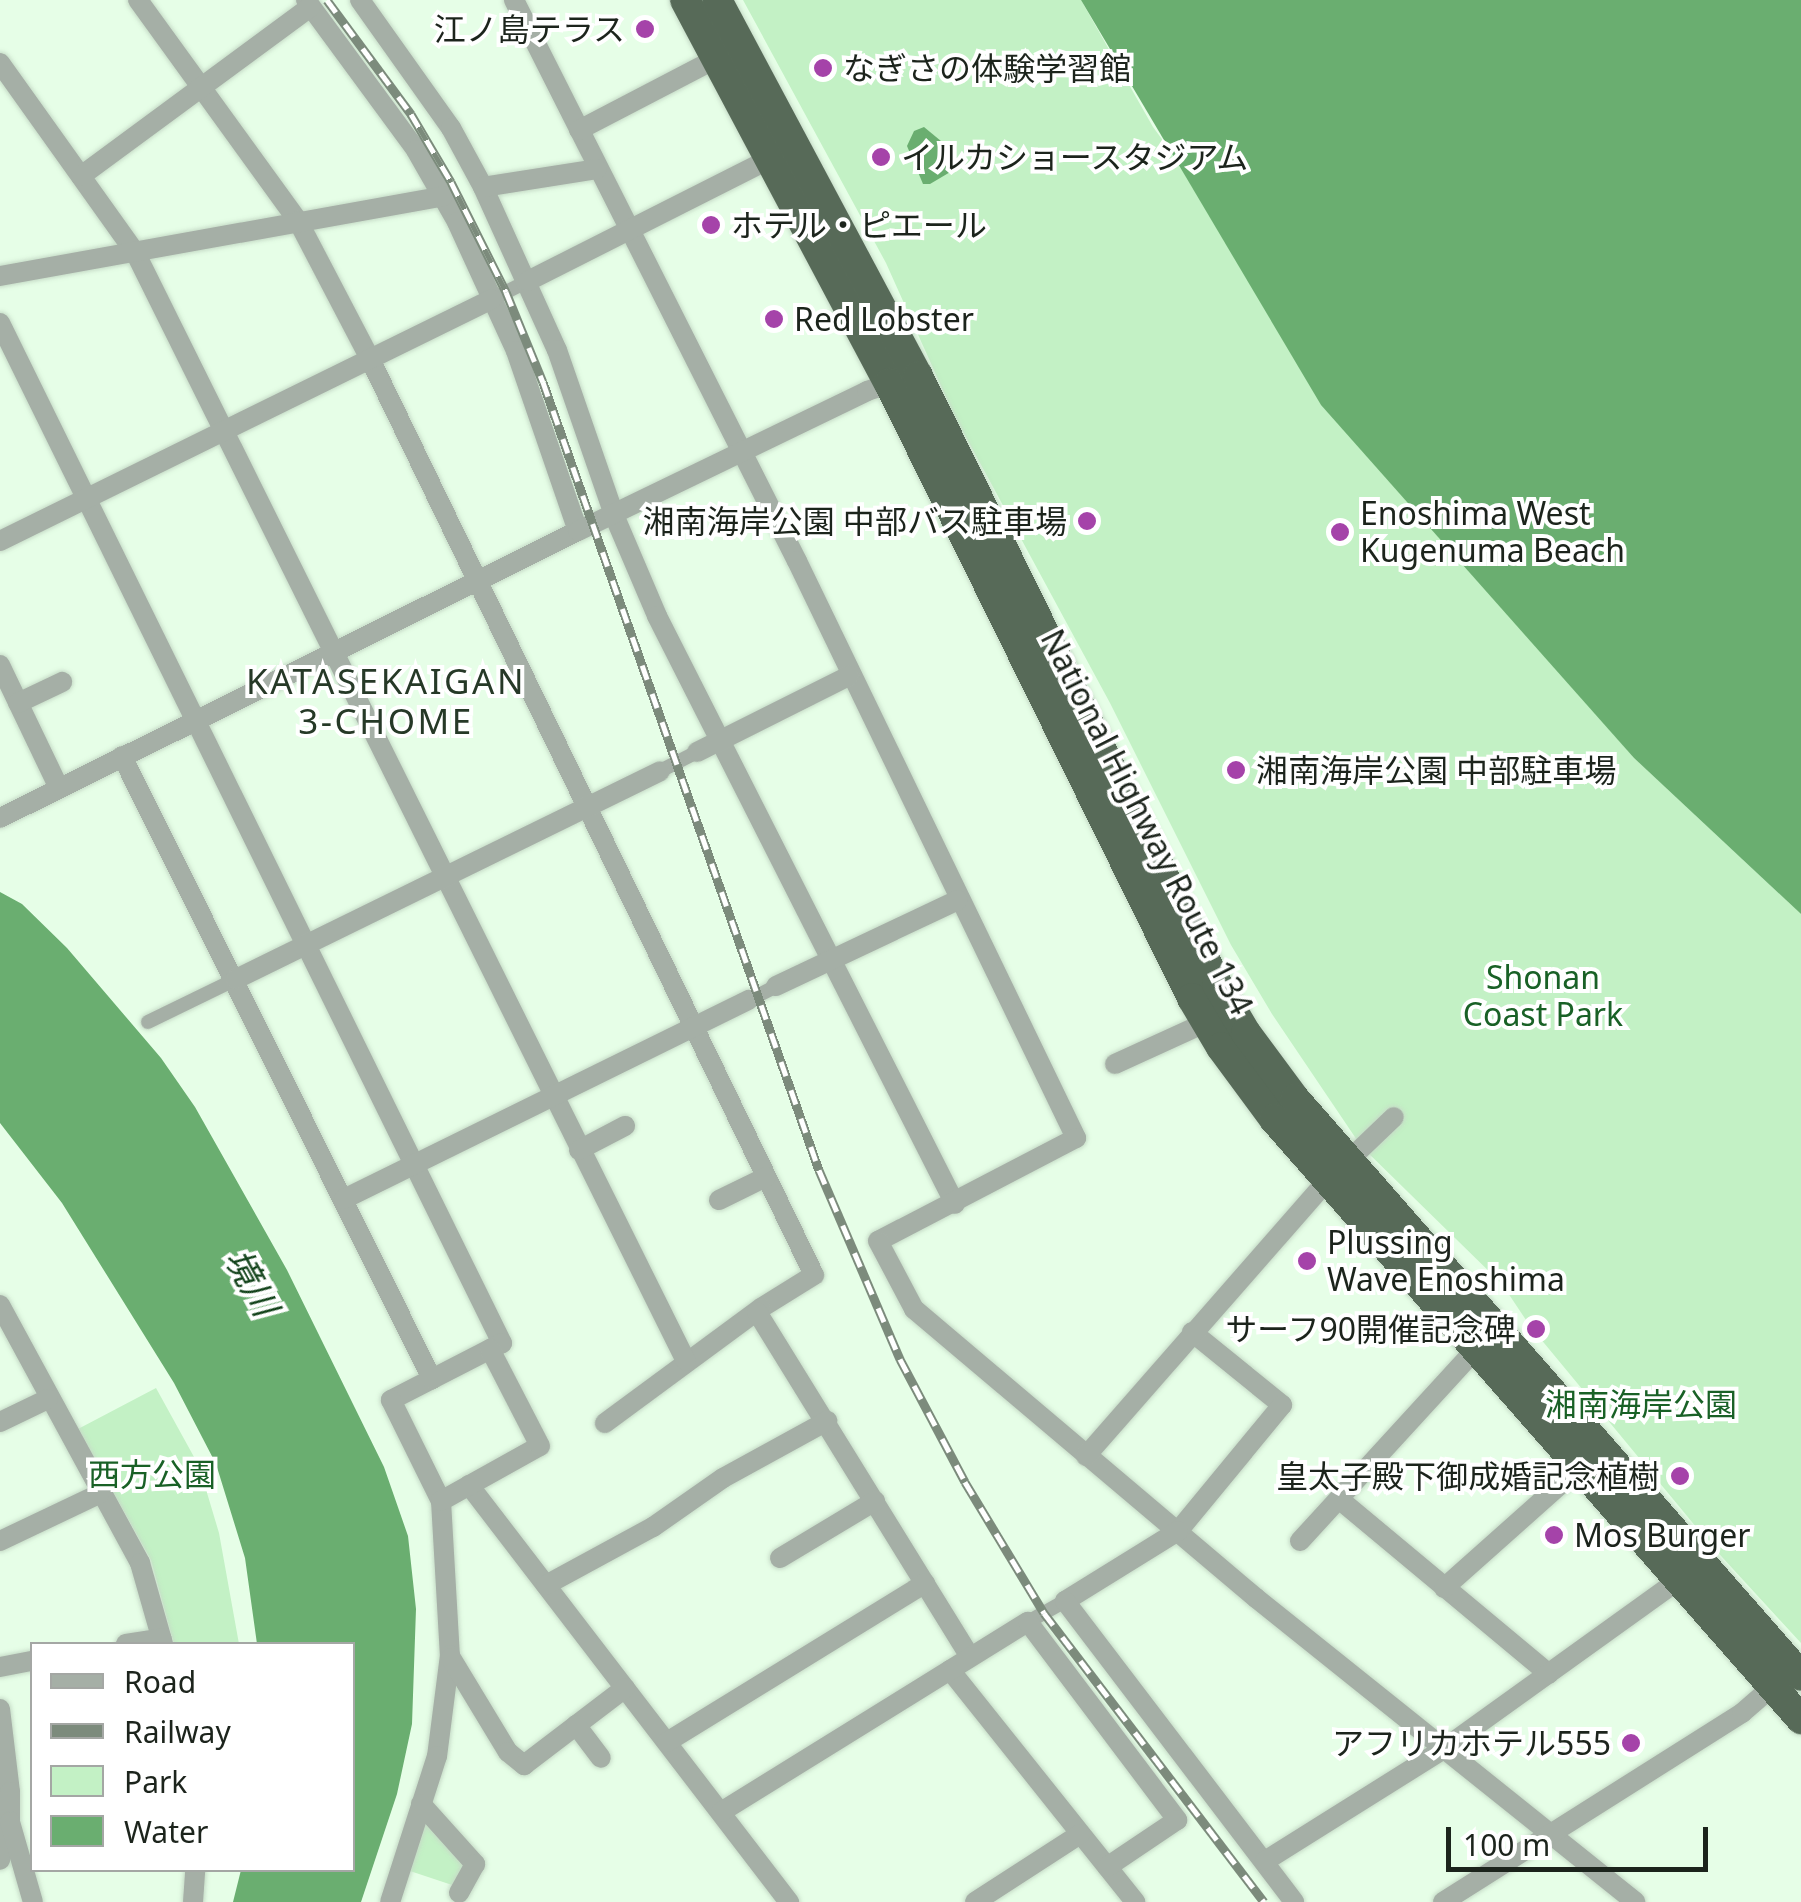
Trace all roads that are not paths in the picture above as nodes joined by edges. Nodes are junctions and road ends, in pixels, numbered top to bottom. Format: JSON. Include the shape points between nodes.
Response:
{"nodes":[{"id":1,"x":138,"y":0,"type":"edge"},
{"id":2,"x":360,"y":0,"type":"edge"},
{"id":3,"x":514,"y":0,"type":"edge"},
{"id":4,"x":686,"y":0,"type":"edge"},
{"id":5,"x":717,"y":0,"type":"edge"},
{"id":6,"x":308,"y":3,"type":"edge"},
{"id":7,"x":728,"y":52,"type":"junction"},
{"id":8,"x":0,"y":63,"type":"edge"},
{"id":9,"x":204,"y":88,"type":"junction"},
{"id":10,"x":578,"y":130,"type":"junction"},
{"id":11,"x":769,"y":158,"type":"junction"},
{"id":12,"x":597,"y":169,"type":"junction"},
{"id":13,"x":81,"y":176,"type":"junction"},
{"id":14,"x":483,"y":187,"type":"junction"},
{"id":15,"x":443,"y":196,"type":"junction"},
{"id":16,"x":298,"y":221,"type":"junction"},
{"id":17,"x":628,"y":233,"type":"junction"},
{"id":18,"x":134,"y":252,"type":"junction"},
{"id":19,"x":0,"y":276,"type":"edge"},
{"id":20,"x":528,"y":281,"type":"junction"},
{"id":21,"x":492,"y":298,"type":"junction"},
{"id":22,"x":0,"y":323,"type":"edge"},
{"id":23,"x":6,"y":350,"type":"edge"},
{"id":24,"x":370,"y":358,"type":"junction"},
{"id":25,"x":904,"y":380,"type":"junction"},
{"id":26,"x":223,"y":430,"type":"junction"},
{"id":27,"x":740,"y":453,"type":"junction"},
{"id":28,"x":86,"y":499,"type":"junction"},
{"id":29,"x":614,"y":515,"type":"junction"},
{"id":30,"x":578,"y":531,"type":"junction"},
{"id":31,"x":0,"y":541,"type":"edge"},
{"id":32,"x":475,"y":583,"type":"junction"},
{"id":33,"x":334,"y":652,"type":"junction"},
{"id":34,"x":0,"y":666,"type":"edge"},
{"id":35,"x":850,"y":676,"type":"junction"},
{"id":36,"x":62,"y":682,"type":"dead end"},
{"id":37,"x":18,"y":704,"type":"junction"},
{"id":38,"x":194,"y":723,"type":"junction"},
{"id":39,"x":722,"y":740,"type":"junction"},
{"id":40,"x":698,"y":752,"type":"joint"},
{"id":41,"x":122,"y":756,"type":"junction"},
{"id":42,"x":660,"y":770,"type":"joint"},
{"id":43,"x":59,"y":788,"type":"junction"},
{"id":44,"x":586,"y":809,"type":"junction"},
{"id":45,"x":0,"y":818,"type":"edge"},
{"id":46,"x":442,"y":876,"type":"junction"},
{"id":47,"x":958,"y":900,"type":"junction"},
{"id":48,"x":306,"y":944,"type":"junction"},
{"id":49,"x":829,"y":961,"type":"junction"},
{"id":50,"x":236,"y":978,"type":"junction"},
{"id":51,"x":776,"y":986,"type":"joint"},
{"id":52,"x":749,"y":1000,"type":"joint"},
{"id":53,"x":148,"y":1022,"type":"dead end"},
{"id":54,"x":1206,"y":1022,"type":"junction"},
{"id":55,"x":693,"y":1028,"type":"junction"},
{"id":56,"x":1129,"y":1063,"type":"dead end"},
{"id":57,"x":553,"y":1099,"type":"junction"},
{"id":58,"x":1394,"y":1117,"type":"dead end"},
{"id":59,"x":625,"y":1126,"type":"dead end"},
{"id":60,"x":578,"y":1150,"type":"junction"},
{"id":61,"x":415,"y":1166,"type":"junction"},
{"id":62,"x":1338,"y":1170,"type":"junction"},
{"id":63,"x":766,"y":1178,"type":"junction"},
{"id":64,"x":344,"y":1199,"type":"junction"},
{"id":65,"x":719,"y":1200,"type":"dead end"},
{"id":66,"x":955,"y":1204,"type":"junction"},
{"id":67,"x":0,"y":1305,"type":"edge"},
{"id":68,"x":757,"y":1312,"type":"junction"},
{"id":69,"x":1192,"y":1332,"type":"junction"},
{"id":70,"x":490,"y":1349,"type":"junction"},
{"id":71,"x":1476,"y":1350,"type":"junction"},
{"id":72,"x":686,"y":1361,"type":"junction"},
{"id":73,"x":432,"y":1378,"type":"junction"},
{"id":74,"x":48,"y":1399,"type":"junction"},
{"id":75,"x":826,"y":1421,"type":"junction"},
{"id":76,"x":0,"y":1422,"type":"edge"},
{"id":77,"x":605,"y":1423,"type":"dead end"},
{"id":78,"x":1086,"y":1456,"type":"junction"},
{"id":79,"x":1580,"y":1467,"type":"junction"},
{"id":80,"x":469,"y":1486,"type":"junction"},
{"id":81,"x":100,"y":1494,"type":"junction"},
{"id":82,"x":1339,"y":1499,"type":"junction"},
{"id":83,"x":441,"y":1501,"type":"junction"},
{"id":84,"x":875,"y":1501,"type":"junction"},
{"id":85,"x":1178,"y":1531,"type":"junction"},
{"id":86,"x":0,"y":1541,"type":"edge"},
{"id":87,"x":1300,"y":1541,"type":"dead end"},
{"id":88,"x":780,"y":1558,"type":"dead end"},
{"id":89,"x":1678,"y":1580,"type":"junction"},
{"id":90,"x":925,"y":1583,"type":"junction"},
{"id":91,"x":546,"y":1585,"type":"junction"},
{"id":92,"x":1444,"y":1588,"type":"junction"},
{"id":93,"x":1065,"y":1600,"type":"junction"},
{"id":94,"x":1028,"y":1622,"type":"junction"},
{"id":95,"x":162,"y":1641,"type":"edge"},
{"id":96,"x":450,"y":1655,"type":"junction"},
{"id":97,"x":970,"y":1657,"type":"junction"},
{"id":98,"x":30,"y":1661,"type":"edge"},
{"id":99,"x":0,"y":1667,"type":"edge"},
{"id":100,"x":950,"y":1670,"type":"junction"},
{"id":101,"x":1549,"y":1674,"type":"junction"},
{"id":102,"x":1789,"y":1677,"type":"edge"},
{"id":103,"x":625,"y":1688,"type":"junction"},
{"id":104,"x":0,"y":1708,"type":"edge"},
{"id":105,"x":1801,"y":1719,"type":"edge"},
{"id":106,"x":576,"y":1725,"type":"junction"},
{"id":107,"x":668,"y":1742,"type":"junction"},
{"id":108,"x":1442,"y":1750,"type":"junction"},
{"id":109,"x":600,"y":1758,"type":"dead end"},
{"id":110,"x":5,"y":1791,"type":"edge"},
{"id":111,"x":30,"y":1792,"type":"edge"},
{"id":112,"x":421,"y":1804,"type":"junction"},
{"id":113,"x":721,"y":1812,"type":"junction"},
{"id":114,"x":10,"y":1821,"type":"junction"},
{"id":115,"x":1080,"y":1834,"type":"junction"},
{"id":116,"x":1548,"y":1836,"type":"junction"},
{"id":117,"x":0,"y":1860,"type":"edge"},
{"id":118,"x":1265,"y":1861,"type":"junction"},
{"id":119,"x":1106,"y":1867,"type":"junction"},
{"id":120,"x":196,"y":1872,"type":"edge"},
{"id":121,"x":459,"y":1893,"type":"dead end"},
{"id":122,"x":784,"y":1896,"type":"edge"},
{"id":123,"x":34,"y":1902,"type":"edge"},
{"id":124,"x":193,"y":1902,"type":"edge"},
{"id":125,"x":390,"y":1902,"type":"edge"},
{"id":126,"x":760,"y":1902,"type":"edge"},
{"id":127,"x":975,"y":1902,"type":"edge"},
{"id":128,"x":1134,"y":1902,"type":"edge"},
{"id":129,"x":1294,"y":1902,"type":"edge"},
{"id":130,"x":1443,"y":1902,"type":"edge"},
{"id":131,"x":1635,"y":1902,"type":"edge"}],
"edges":[{"from":1,"to":9,"type":"street"},
{"from":2,"to":14,"type":"street","via":[[451,128]]},
{"from":3,"to":10,"type":"street"},
{"from":4,"to":7,"type":"highway","name":"National Highway Route 134"},
{"from":5,"to":7,"type":"highway","name":"National Highway Route 134"},
{"from":6,"to":9,"type":"street"},
{"from":6,"to":15,"type":"street"},
{"from":7,"to":10,"type":"street"},
{"from":7,"to":11,"type":"highway","name":"National Highway Route 134"},
{"from":7,"to":25,"type":"highway","name":"National Highway Route 134"},
{"from":8,"to":13,"type":"street"},
{"from":9,"to":13,"type":"street"},
{"from":9,"to":16,"type":"street"},
{"from":10,"to":12,"type":"street"},
{"from":11,"to":17,"type":"street"},
{"from":11,"to":25,"type":"highway","name":"National Highway Route 134"},
{"from":12,"to":14,"type":"street"},
{"from":12,"to":17,"type":"street"},
{"from":13,"to":18,"type":"street"},
{"from":14,"to":20,"type":"street"},
{"from":15,"to":16,"type":"street"},
{"from":15,"to":21,"type":"street"},
{"from":16,"to":18,"type":"street"},
{"from":16,"to":24,"type":"street"},
{"from":17,"to":20,"type":"street"},
{"from":17,"to":27,"type":"street"},
{"from":18,"to":19,"type":"street"},
{"from":18,"to":26,"type":"street"},
{"from":20,"to":21,"type":"street"},
{"from":20,"to":29,"type":"street"},
{"from":21,"to":24,"type":"street"},
{"from":21,"to":30,"type":"street"},
{"from":22,"to":23,"type":"street"},
{"from":23,"to":28,"type":"street"},
{"from":24,"to":26,"type":"street"},
{"from":24,"to":32,"type":"street"},
{"from":25,"to":27,"type":"street"},
{"from":25,"to":54,"type":"highway","name":"National Highway Route 134"},
{"from":25,"to":62,"type":"highway","name":"National Highway Route 134","via":[[1216,984]]},
{"from":26,"to":28,"type":"street"},
{"from":26,"to":33,"type":"street"},
{"from":27,"to":29,"type":"street"},
{"from":27,"to":35,"type":"street"},
{"from":28,"to":31,"type":"street"},
{"from":28,"to":38,"type":"street"},
{"from":29,"to":30,"type":"street"},
{"from":29,"to":39,"type":"street"},
{"from":30,"to":32,"type":"street"},
{"from":32,"to":33,"type":"street"},
{"from":32,"to":44,"type":"street"},
{"from":33,"to":38,"type":"street"},
{"from":33,"to":46,"type":"street"},
{"from":34,"to":37,"type":"street"},
{"from":35,"to":39,"type":"street"},
{"from":35,"to":47,"type":"street"},
{"from":36,"to":37,"type":"street"},
{"from":37,"to":43,"type":"street"},
{"from":38,"to":41,"type":"street"},
{"from":38,"to":48,"type":"street"},
{"from":39,"to":40,"type":"street"},
{"from":39,"to":49,"type":"street"},
{"from":40,"to":42,"type":"street"},
{"from":41,"to":43,"type":"street"},
{"from":41,"to":50,"type":"street"},
{"from":42,"to":44,"type":"street"},
{"from":43,"to":45,"type":"street"},
{"from":44,"to":46,"type":"street"},
{"from":44,"to":55,"type":"street"},
{"from":46,"to":48,"type":"street"},
{"from":46,"to":57,"type":"street"},
{"from":47,"to":49,"type":"street"},
{"from":47,"to":66,"type":"street","via":[[1076,1138]]},
{"from":48,"to":50,"type":"street"},
{"from":48,"to":61,"type":"street"},
{"from":49,"to":51,"type":"street"},
{"from":49,"to":66,"type":"street"},
{"from":50,"to":53,"type":"street"},
{"from":50,"to":64,"type":"street"},
{"from":51,"to":52,"type":"street"},
{"from":52,"to":55,"type":"street"},
{"from":54,"to":56,"type":"street"},
{"from":54,"to":62,"type":"highway","name":"National Highway Route 134","via":[[1274,1119]]},
{"from":55,"to":57,"type":"street"},
{"from":55,"to":63,"type":"street"},
{"from":57,"to":60,"type":"street"},
{"from":57,"to":61,"type":"street"},
{"from":58,"to":62,"type":"street"},
{"from":59,"to":60,"type":"street"},
{"from":60,"to":72,"type":"street"},
{"from":61,"to":64,"type":"street"},
{"from":61,"to":70,"type":"street","via":[[502,1342]]},
{"from":62,"to":69,"type":"street"},
{"from":62,"to":71,"type":"highway","name":"National Highway Route 134"},
{"from":62,"to":102,"type":"highway","name":"National Highway Route 134"},
{"from":63,"to":65,"type":"street"},
{"from":63,"to":68,"type":"street","via":[[814,1275]]},
{"from":64,"to":73,"type":"street"},
{"from":66,"to":78,"type":"street","via":[[878,1241],[924,1320]]},
{"from":67,"to":74,"type":"street"},
{"from":68,"to":72,"type":"street"},
{"from":68,"to":75,"type":"street"},
{"from":69,"to":78,"type":"street"},
{"from":69,"to":85,"type":"street","via":[[1282,1404]]},
{"from":70,"to":73,"type":"street"},
{"from":70,"to":80,"type":"street","via":[[540,1446]]},
{"from":71,"to":79,"type":"highway","name":"National Highway Route 134"},
{"from":71,"to":82,"type":"street"},
{"from":72,"to":77,"type":"street"},
{"from":73,"to":83,"type":"street","via":[[391,1400]]},
{"from":74,"to":76,"type":"street"},
{"from":74,"to":81,"type":"street"},
{"from":75,"to":84,"type":"street"},
{"from":75,"to":91,"type":"street"},
{"from":78,"to":85,"type":"street"},
{"from":79,"to":89,"type":"highway","name":"National Highway Route 134"},
{"from":79,"to":92,"type":"street"},
{"from":80,"to":83,"type":"street"},
{"from":80,"to":91,"type":"street"},
{"from":81,"to":86,"type":"street"},
{"from":81,"to":95,"type":"street","via":[[140,1562]]},
{"from":82,"to":87,"type":"street"},
{"from":82,"to":92,"type":"street"},
{"from":83,"to":96,"type":"street"},
{"from":84,"to":88,"type":"street"},
{"from":84,"to":90,"type":"street"},
{"from":85,"to":93,"type":"street"},
{"from":85,"to":108,"type":"street"},
{"from":89,"to":101,"type":"street"},
{"from":89,"to":102,"type":"highway","name":"National Highway Route 134"},
{"from":90,"to":97,"type":"street"},
{"from":90,"to":107,"type":"street"},
{"from":91,"to":103,"type":"street"},
{"from":92,"to":101,"type":"street"},
{"from":93,"to":94,"type":"street"},
{"from":93,"to":118,"type":"street"},
{"from":94,"to":97,"type":"street"},
{"from":94,"to":119,"type":"street","via":[[1177,1820]]},
{"from":96,"to":106,"type":"street","via":[[508,1752],[524,1765]]},
{"from":96,"to":112,"type":"street","via":[[437,1756]]},
{"from":97,"to":100,"type":"street"},
{"from":98,"to":99,"type":"street"},
{"from":100,"to":113,"type":"street"},
{"from":100,"to":115,"type":"street"},
{"from":101,"to":108,"type":"street"},
{"from":102,"to":105,"type":"highway","name":"National Highway Route 134"},
{"from":102,"to":116,"type":"street"},
{"from":103,"to":106,"type":"street"},
{"from":103,"to":107,"type":"street"},
{"from":104,"to":110,"type":"street"},
{"from":106,"to":109,"type":"street"},
{"from":107,"to":113,"type":"street"},
{"from":108,"to":116,"type":"street"},
{"from":108,"to":118,"type":"street"},
{"from":110,"to":111,"type":"street"},
{"from":110,"to":114,"type":"street"},
{"from":112,"to":121,"type":"street","via":[[475,1864]]},
{"from":112,"to":125,"type":"street"},
{"from":113,"to":122,"type":"street"},
{"from":114,"to":117,"type":"street"},
{"from":114,"to":123,"type":"street"},
{"from":115,"to":119,"type":"street"},
{"from":115,"to":127,"type":"street"},
{"from":116,"to":130,"type":"street"},
{"from":116,"to":131,"type":"street"},
{"from":118,"to":129,"type":"street"},
{"from":119,"to":128,"type":"street"},
{"from":120,"to":124,"type":"street"},
{"from":122,"to":126,"type":"street"}]}
